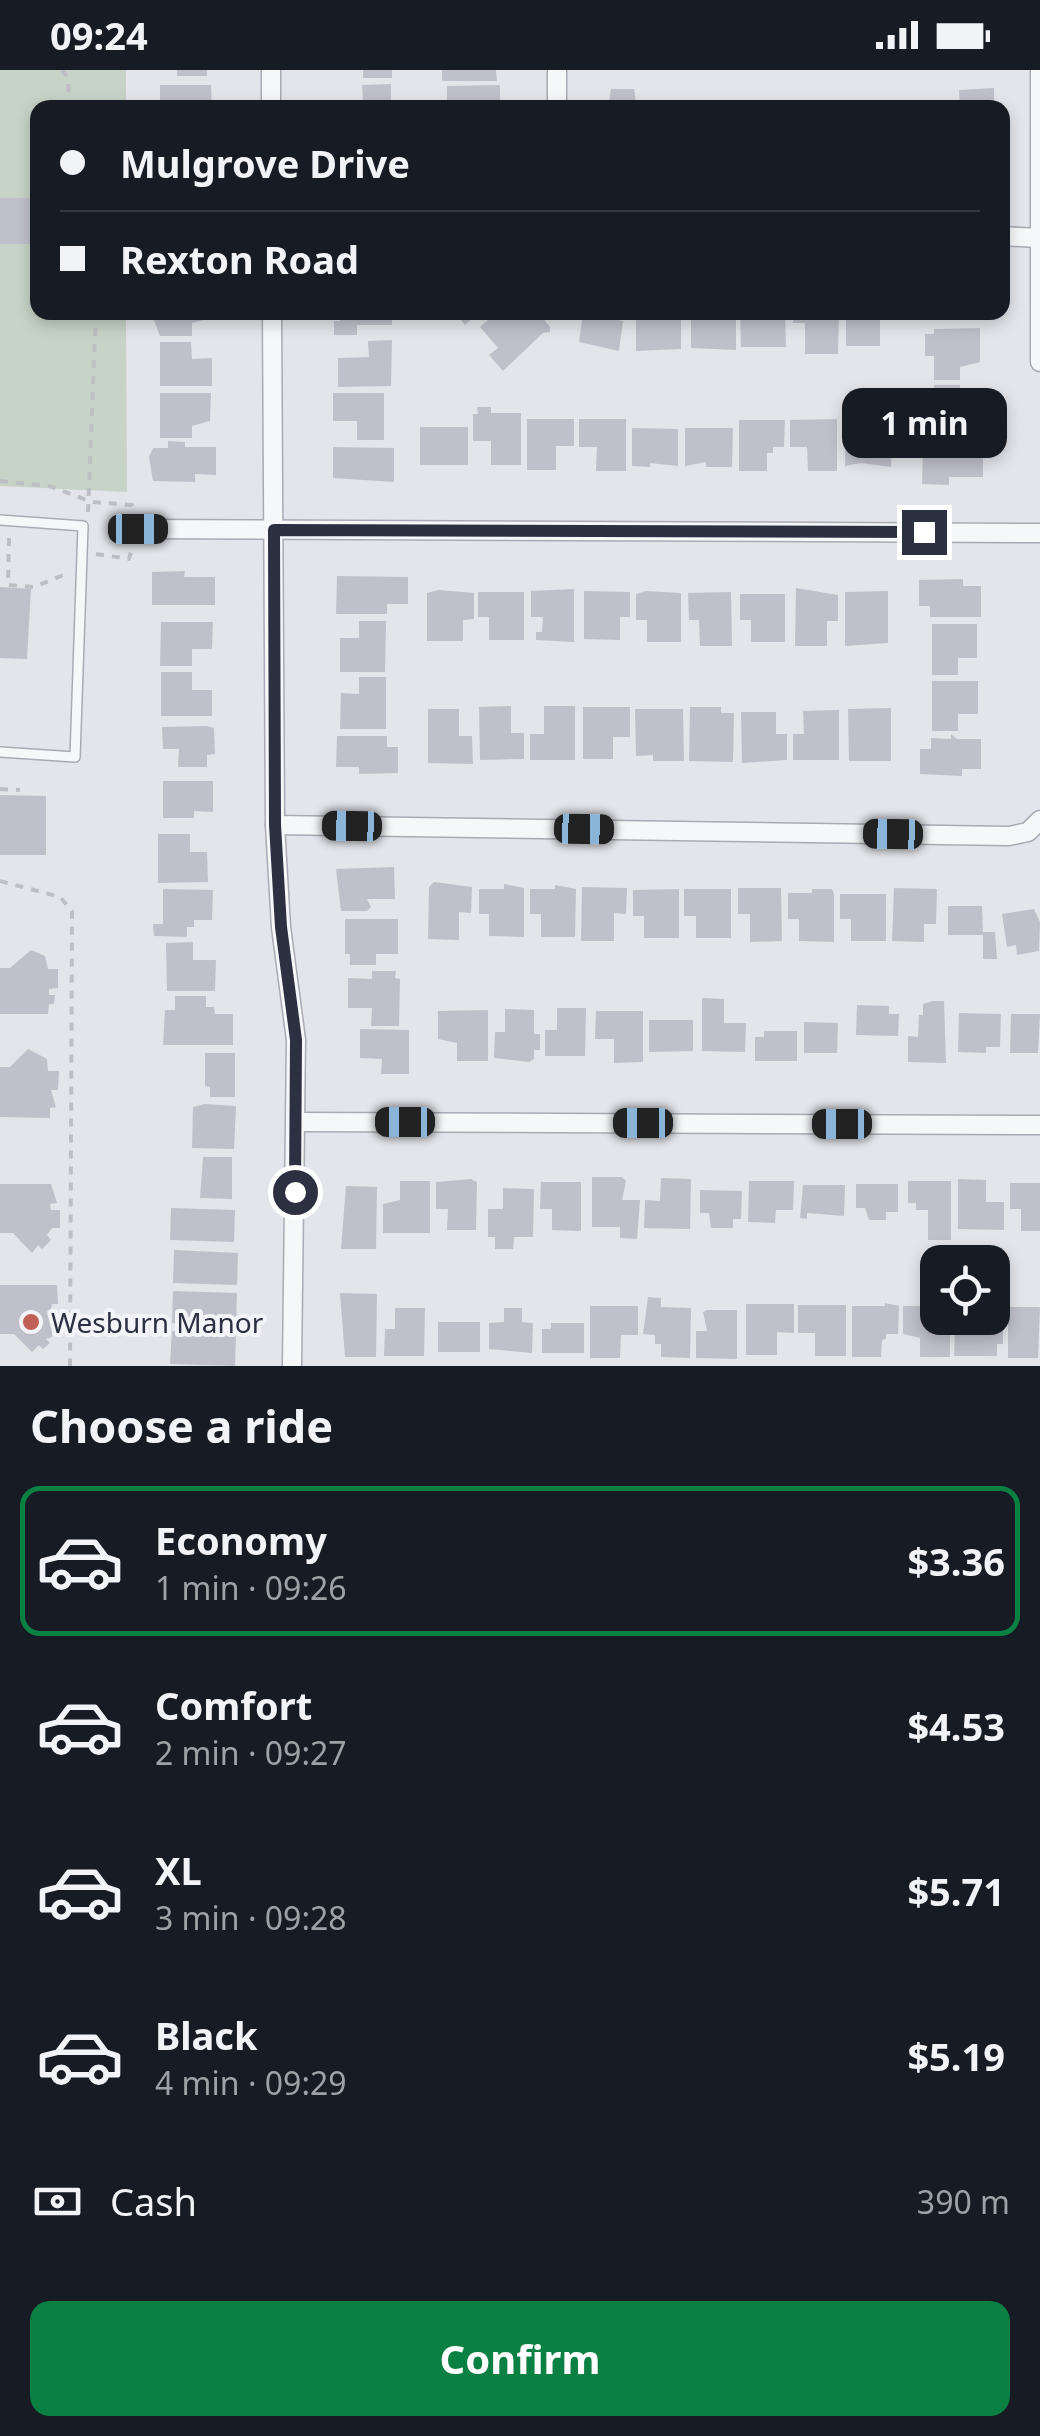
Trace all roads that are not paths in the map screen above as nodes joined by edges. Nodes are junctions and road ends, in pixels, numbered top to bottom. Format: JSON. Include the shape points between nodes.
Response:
{"nodes":[{"id":1,"x":271,"y":70,"type":"edge"},
{"id":2,"x":557,"y":70,"type":"edge"},
{"id":3,"x":1040,"y":70,"type":"edge"},
{"id":4,"x":271,"y":100,"type":"edge"},
{"id":5,"x":557,"y":100,"type":"edge"},
{"id":6,"x":1010,"y":236,"type":"edge"},
{"id":7,"x":1038,"y":238,"type":"edge"},
{"id":8,"x":272,"y":320,"type":"edge"},
{"id":9,"x":1040,"y":362,"type":"edge"},
{"id":10,"x":5,"y":520,"type":"edge"},
{"id":11,"x":138,"y":529,"type":"dead end"},
{"id":12,"x":274,"y":530,"type":"junction"},
{"id":13,"x":1040,"y":533,"type":"edge"},
{"id":14,"x":0,"y":752,"type":"edge"},
{"id":15,"x":1040,"y":820,"type":"edge"},
{"id":16,"x":275,"y":825,"type":"junction"},
{"id":17,"x":296,"y":1122,"type":"junction"},
{"id":18,"x":1040,"y":1125,"type":"edge"},
{"id":19,"x":292,"y":1366,"type":"edge"}],
"edges":[{"from":1,"to":4,"type":"street"},
{"from":2,"to":5,"type":"street"},
{"from":3,"to":7,"type":"street"},
{"from":6,"to":7,"type":"street"},
{"from":7,"to":9,"type":"street"},
{"from":8,"to":12,"type":"street"},
{"from":10,"to":14,"type":"lane","via":[[83,526],[75,756]]},
{"from":11,"to":12,"type":"street"},
{"from":12,"to":13,"type":"street"},
{"from":12,"to":16,"type":"street"},
{"from":15,"to":16,"type":"street","via":[[1028,832],[1009,836]]},
{"from":16,"to":17,"type":"street","via":[[296,1040]]},
{"from":17,"to":18,"type":"street"},
{"from":17,"to":19,"type":"street"}]}
